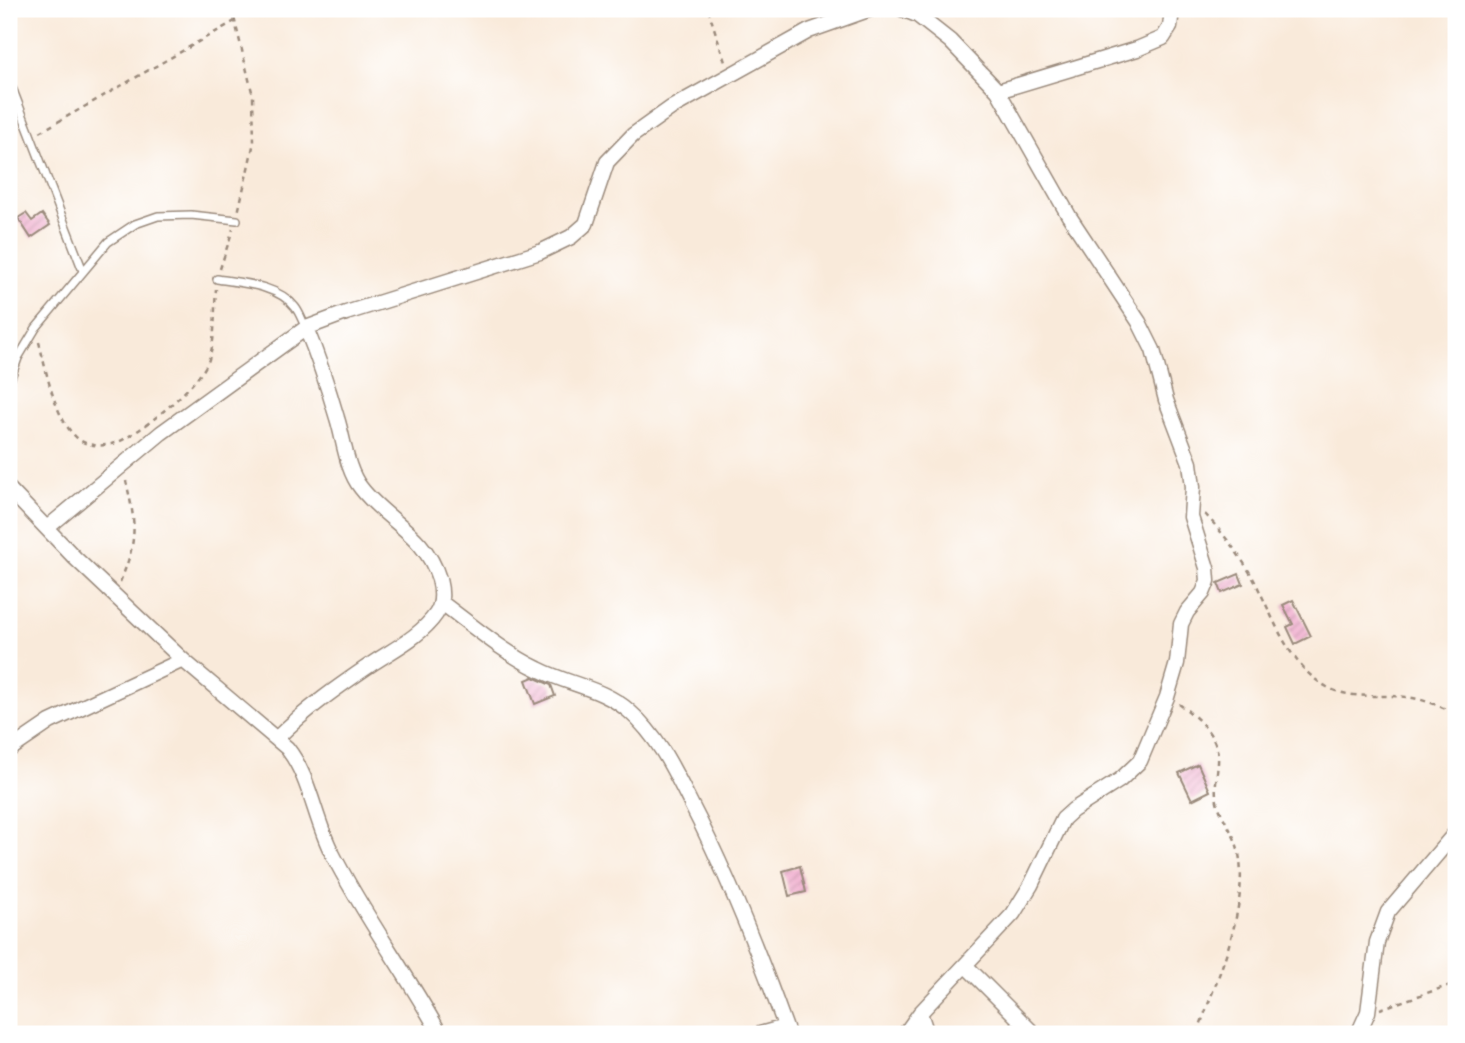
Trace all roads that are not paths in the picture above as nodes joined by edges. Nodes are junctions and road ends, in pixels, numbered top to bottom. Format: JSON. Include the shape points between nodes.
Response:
{"nodes":[{"id":1,"x":871,"y":9,"type":"edge"},
{"id":2,"x":902,"y":9,"type":"edge"},
{"id":3,"x":1172,"y":9,"type":"edge"},
{"id":4,"x":917,"y":12,"type":"edge"},
{"id":5,"x":13,"y":90,"type":"dead end"},
{"id":6,"x":998,"y":91,"type":"junction"},
{"id":7,"x":237,"y":220,"type":"road end"},
{"id":8,"x":83,"y":271,"type":"junction"},
{"id":9,"x":217,"y":279,"type":"road end"},
{"id":10,"x":306,"y":328,"type":"junction"},
{"id":11,"x":9,"y":383,"type":"edge"},
{"id":12,"x":9,"y":489,"type":"edge"},
{"id":13,"x":47,"y":527,"type":"junction"},
{"id":14,"x":442,"y":603,"type":"junction"},
{"id":15,"x":183,"y":660,"type":"junction"},
{"id":16,"x":277,"y":738,"type":"junction"},
{"id":17,"x":9,"y":750,"type":"edge"},
{"id":18,"x":1456,"y":832,"type":"edge"},
{"id":19,"x":966,"y":967,"type":"junction"},
{"id":20,"x":920,"y":1013,"type":"junction"},
{"id":21,"x":786,"y":1031,"type":"edge"},
{"id":22,"x":440,"y":1034,"type":"edge"},
{"id":23,"x":760,"y":1034,"type":"edge"},
{"id":24,"x":905,"y":1034,"type":"edge"},
{"id":25,"x":927,"y":1034,"type":"edge"},
{"id":26,"x":1034,"y":1034,"type":"edge"},
{"id":27,"x":1358,"y":1034,"type":"edge"}],
"edges":[{"from":1,"to":10,"type":"street","via":[[809,32],[671,108],[633,135],[607,162],[586,224],[571,237],[540,252]]},
{"from":2,"to":4,"type":"street"},
{"from":3,"to":6,"type":"street","via":[[1164,38]]},
{"from":4,"to":6,"type":"street"},
{"from":5,"to":8,"type":"lane"},
{"from":6,"to":19,"type":"street","via":[[1153,350],[1193,475],[1191,517],[1208,581],[1181,624],[1177,663],[1140,761],[1063,819],[1013,914]]},
{"from":7,"to":8,"type":"lane","via":[[158,216],[135,224],[108,242]]},
{"from":8,"to":11,"type":"lane","via":[[36,328]]},
{"from":9,"to":10,"type":"lane","via":[[283,295]]},
{"from":10,"to":13,"type":"street","via":[[196,406]]},
{"from":10,"to":14,"type":"street","via":[[352,471],[360,487],[422,545],[435,567]]},
{"from":12,"to":13,"type":"street"},
{"from":13,"to":15,"type":"street"},
{"from":14,"to":16,"type":"street","via":[[416,634],[336,688]]},
{"from":14,"to":21,"type":"street","via":[[539,670],[604,694],[651,733],[704,829]]},
{"from":15,"to":16,"type":"street"},
{"from":15,"to":17,"type":"street","via":[[62,716]]},
{"from":16,"to":22,"type":"street","via":[[297,760],[330,848],[359,904]]},
{"from":18,"to":27,"type":"street","via":[[1388,912],[1377,942],[1368,1012]]},
{"from":19,"to":20,"type":"street"},
{"from":19,"to":26,"type":"street"},
{"from":20,"to":24,"type":"street"},
{"from":20,"to":25,"type":"street"},
{"from":21,"to":23,"type":"street"}]}
